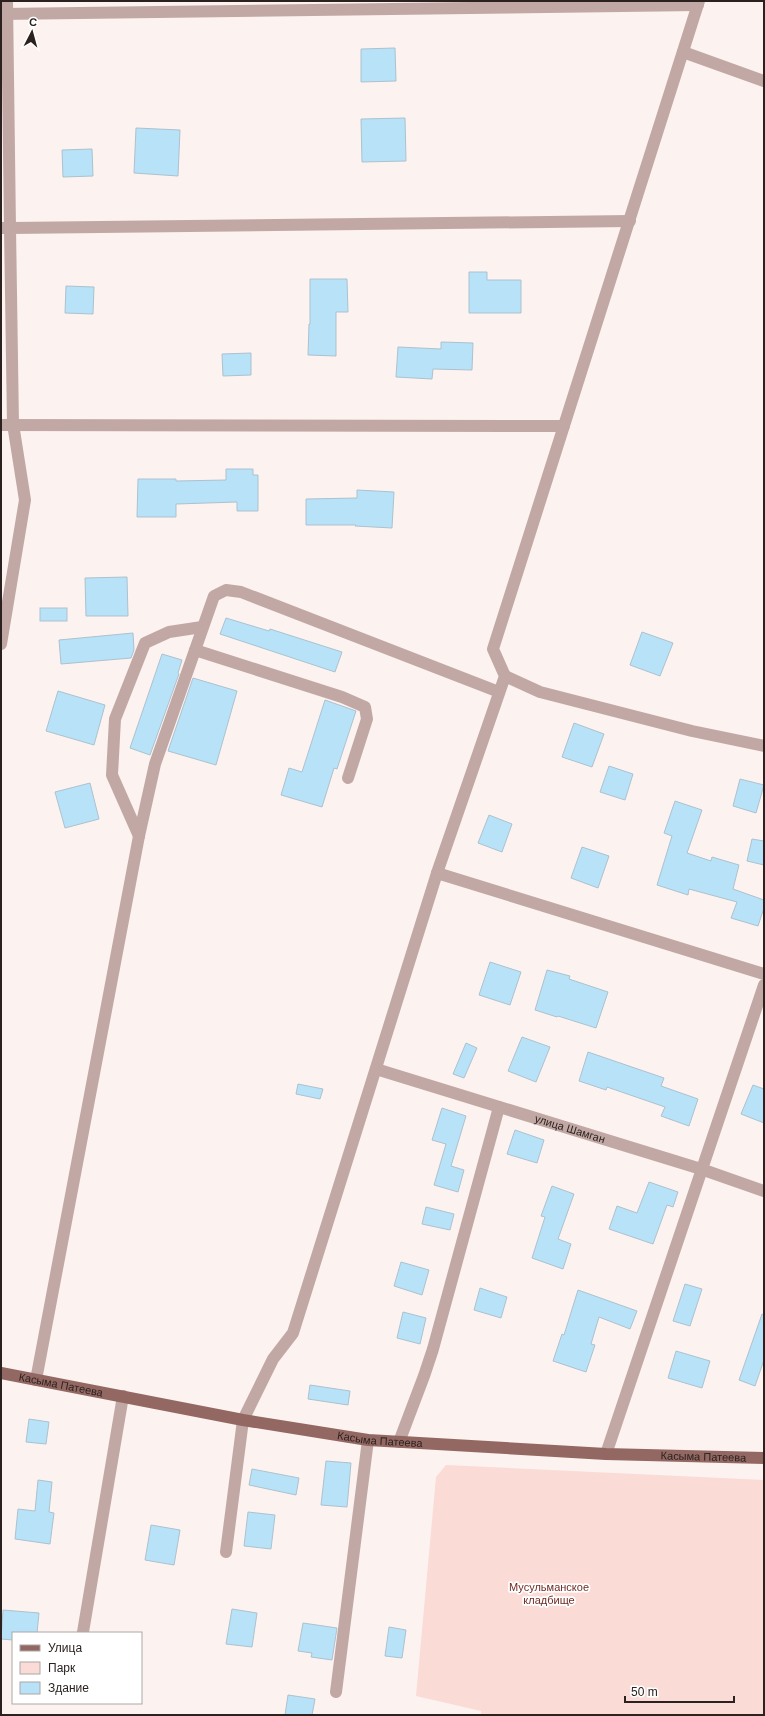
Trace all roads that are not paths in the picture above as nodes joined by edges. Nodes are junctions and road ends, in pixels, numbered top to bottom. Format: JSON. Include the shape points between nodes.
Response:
{"nodes":[{"id":1,"x":6,"y":1,"type":"edge"},
{"id":2,"x":699,"y":3,"type":"edge"},
{"id":3,"x":4,"y":14,"type":"edge"},
{"id":4,"x":683,"y":52,"type":"junction"},
{"id":5,"x":764,"y":81,"type":"edge"},
{"id":6,"x":630,"y":221,"type":"junction"},
{"id":7,"x":6,"y":228,"type":"edge"},
{"id":8,"x":7,"y":424,"type":"edge"},
{"id":9,"x":564,"y":426,"type":"junction"},
{"id":10,"x":202,"y":627,"type":"junction"},
{"id":11,"x":1,"y":643,"type":"edge"},
{"id":12,"x":195,"y":650,"type":"junction"},
{"id":13,"x":505,"y":676,"type":"junction"},
{"id":14,"x":499,"y":692,"type":"junction"},
{"id":15,"x":764,"y":746,"type":"edge"},
{"id":16,"x":348,"y":778,"type":"dead end"},
{"id":17,"x":139,"y":836,"type":"junction"},
{"id":18,"x":437,"y":873,"type":"junction"},
{"id":19,"x":764,"y":974,"type":"edge"},
{"id":20,"x":764,"y":985,"type":"edge"},
{"id":21,"x":376,"y":1069,"type":"junction"},
{"id":22,"x":499,"y":1107,"type":"junction"},
{"id":23,"x":701,"y":1169,"type":"junction"},
{"id":24,"x":764,"y":1191,"type":"edge"},
{"id":25,"x":1,"y":1373,"type":"edge"},
{"id":26,"x":36,"y":1380,"type":"junction"},
{"id":27,"x":123,"y":1396,"type":"junction"},
{"id":28,"x":243,"y":1420,"type":"junction"},
{"id":29,"x":368,"y":1440,"type":"junction"},
{"id":30,"x":399,"y":1442,"type":"junction"},
{"id":31,"x":606,"y":1454,"type":"junction"},
{"id":32,"x":764,"y":1458,"type":"edge"},
{"id":33,"x":226,"y":1552,"type":"dead end"},
{"id":34,"x":83,"y":1632,"type":"edge"},
{"id":35,"x":336,"y":1692,"type":"dead end"}],
"edges":[{"from":1,"to":3,"type":"street"},
{"from":2,"to":3,"type":"street"},
{"from":2,"to":4,"type":"street"},
{"from":3,"to":7,"type":"street"},
{"from":4,"to":5,"type":"street"},
{"from":4,"to":6,"type":"street"},
{"from":6,"to":7,"type":"street"},
{"from":6,"to":9,"type":"street"},
{"from":7,"to":8,"type":"street"},
{"from":8,"to":9,"type":"street"},
{"from":8,"to":11,"type":"street","via":[[25,500]]},
{"from":9,"to":13,"type":"street","via":[[493,649]]},
{"from":10,"to":12,"type":"street"},
{"from":10,"to":14,"type":"street","via":[[214,596],[226,590],[242,592]]},
{"from":10,"to":17,"type":"street","via":[[169,632],[145,643],[115,719],[112,775]]},
{"from":12,"to":16,"type":"street","via":[[342,697],[365,707],[367,719]]},
{"from":12,"to":17,"type":"street","via":[[155,764]]},
{"from":13,"to":14,"type":"street"},
{"from":13,"to":15,"type":"street","via":[[540,692],[692,731]]},
{"from":14,"to":18,"type":"street"},
{"from":17,"to":26,"type":"street"},
{"from":18,"to":19,"type":"street"},
{"from":18,"to":21,"type":"street"},
{"from":20,"to":23,"type":"street"},
{"from":21,"to":22,"type":"street","name":"улица Шамган"},
{"from":21,"to":28,"type":"street","via":[[293,1333],[273,1359]]},
{"from":22,"to":23,"type":"street","name":"улица Шамган"},
{"from":22,"to":30,"type":"street","via":[[433,1349]]},
{"from":23,"to":24,"type":"street","name":"улица Шамган"},
{"from":23,"to":31,"type":"street"},
{"from":25,"to":26,"type":"main road","name":"Касыма Патеева"},
{"from":26,"to":27,"type":"main road","name":"Касыма Патеева"},
{"from":27,"to":28,"type":"main road","name":"Касыма Патеева"},
{"from":27,"to":34,"type":"street"},
{"from":28,"to":29,"type":"main road","name":"Касыма Патеева"},
{"from":28,"to":33,"type":"street"},
{"from":29,"to":30,"type":"main road","name":"Касыма Патеева"},
{"from":29,"to":35,"type":"street"},
{"from":30,"to":31,"type":"main road","name":"Касыма Патеева"},
{"from":31,"to":32,"type":"main road","name":"Касыма Патеева"}]}
